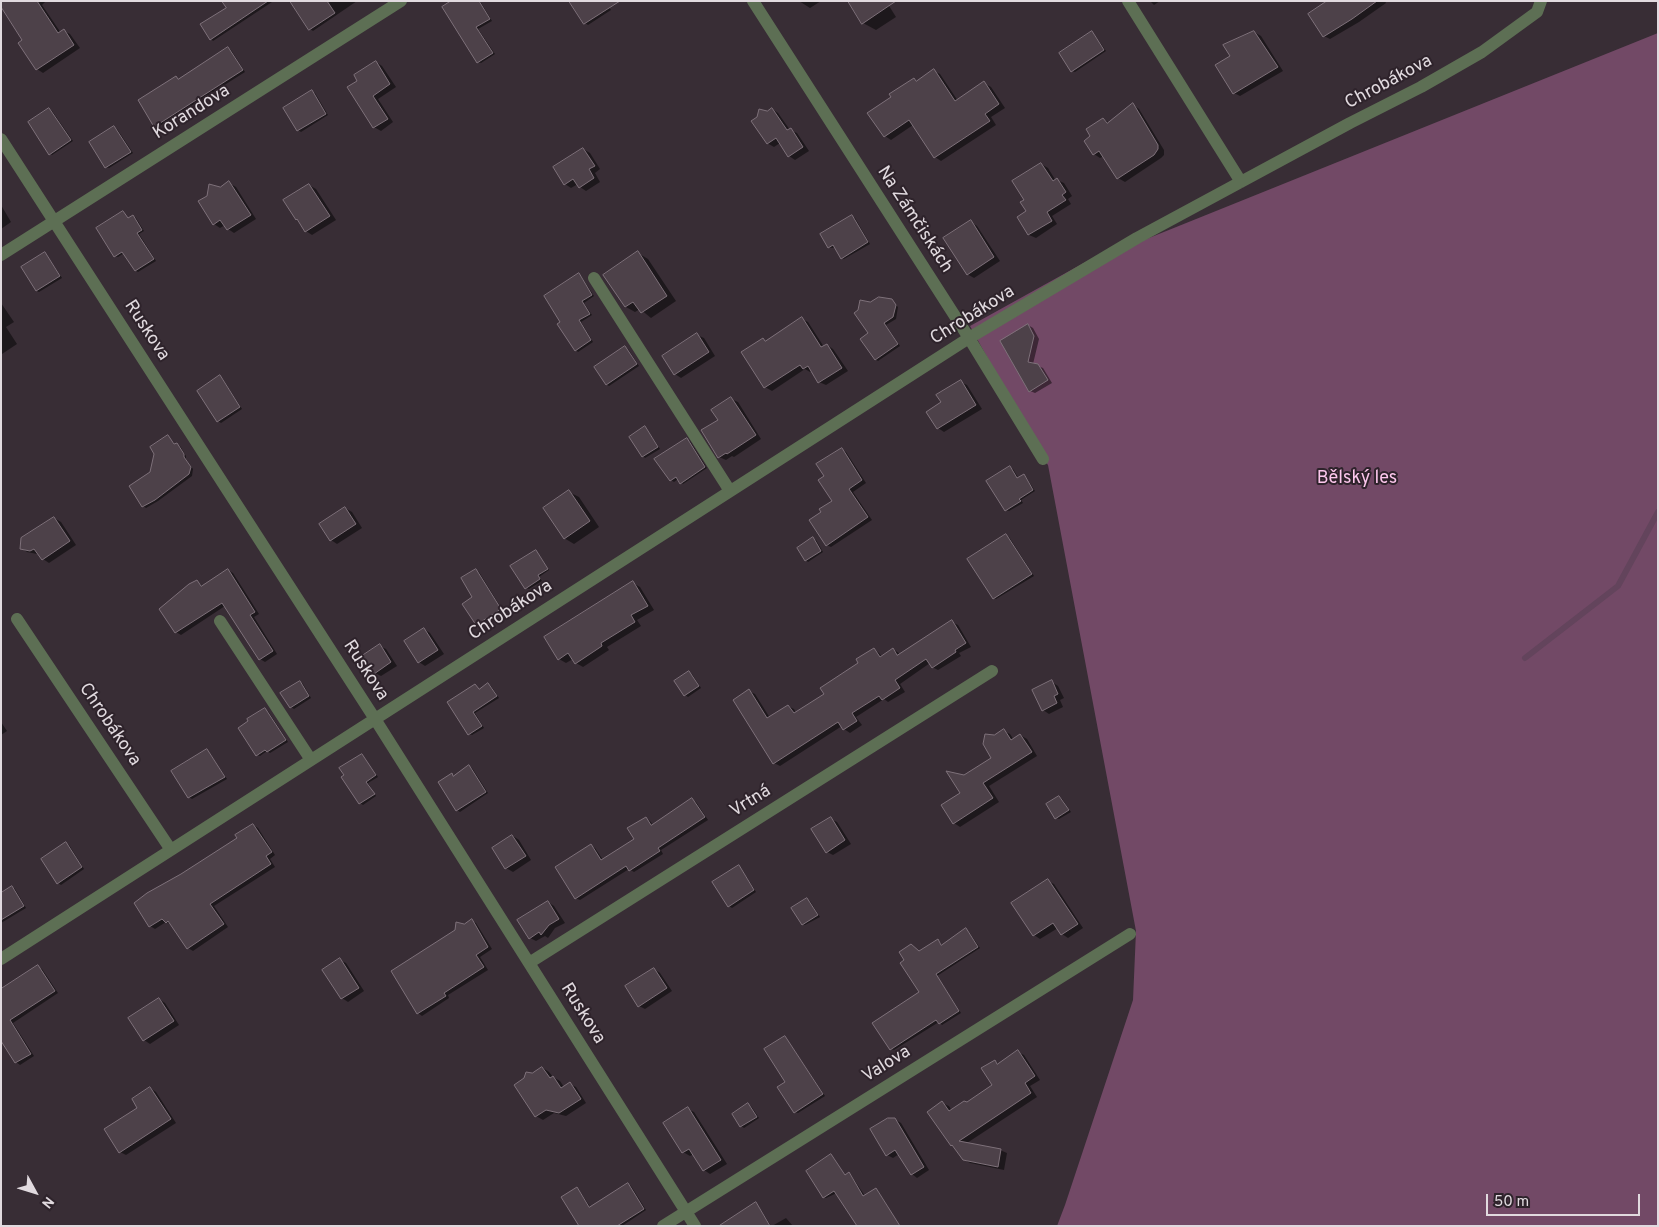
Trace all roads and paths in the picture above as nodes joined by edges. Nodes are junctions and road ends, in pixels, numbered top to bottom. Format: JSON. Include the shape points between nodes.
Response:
{"nodes":[{"id":1,"x":401,"y":1,"type":"edge"},
{"id":2,"x":753,"y":1,"type":"edge"},
{"id":3,"x":1128,"y":1,"type":"edge"},
{"id":4,"x":1540,"y":1,"type":"edge"},
{"id":5,"x":1,"y":139,"type":"edge"},
{"id":6,"x":1241,"y":182,"type":"junction"},
{"id":7,"x":54,"y":221,"type":"junction"},
{"id":8,"x":1,"y":255,"type":"edge"},
{"id":9,"x":594,"y":278,"type":"dead end"},
{"id":10,"x":969,"y":338,"type":"junction"},
{"id":11,"x":1043,"y":459,"type":"dead end"},
{"id":12,"x":730,"y":491,"type":"junction"},
{"id":13,"x":17,"y":619,"type":"dead end"},
{"id":14,"x":220,"y":621,"type":"dead end"},
{"id":15,"x":992,"y":671,"type":"dead end"},
{"id":16,"x":375,"y":720,"type":"junction"},
{"id":17,"x":311,"y":760,"type":"junction"},
{"id":18,"x":171,"y":850,"type":"junction"},
{"id":19,"x":1130,"y":934,"type":"dead end"},
{"id":20,"x":1,"y":959,"type":"edge"},
{"id":21,"x":529,"y":963,"type":"junction"},
{"id":22,"x":686,"y":1211,"type":"junction"},
{"id":23,"x":663,"y":1226,"type":"edge"},
{"id":24,"x":696,"y":1226,"type":"edge"}],
"edges":[{"from":1,"to":7,"type":"street","name":"Korandova"},
{"from":2,"to":10,"type":"street","name":"Na Zámčiskách"},
{"from":3,"to":6,"type":"street"},
{"from":4,"to":6,"type":"street","name":"Chrobákova","via":[[1537,12],[1482,52]]},
{"from":5,"to":7,"type":"street","name":"Ruskova"},
{"from":6,"to":10,"type":"street","name":"Chrobákova","via":[[1098,260]]},
{"from":7,"to":8,"type":"street","name":"Korandova"},
{"from":7,"to":16,"type":"street","name":"Ruskova"},
{"from":9,"to":12,"type":"street"},
{"from":10,"to":11,"type":"street","name":"Na Zámčiskách"},
{"from":10,"to":12,"type":"street","name":"Chrobákova"},
{"from":12,"to":16,"type":"street","name":"Chrobákova"},
{"from":13,"to":18,"type":"street","name":"Chrobákova"},
{"from":14,"to":17,"type":"street"},
{"from":15,"to":21,"type":"street","name":"Vrtná"},
{"from":16,"to":17,"type":"street","name":"Chrobákova"},
{"from":16,"to":21,"type":"street","name":"Ruskova"},
{"from":17,"to":18,"type":"street","name":"Chrobákova"},
{"from":18,"to":20,"type":"street","name":"Chrobákova"},
{"from":19,"to":22,"type":"street","name":"Valova"},
{"from":21,"to":22,"type":"street","name":"Ruskova"},
{"from":22,"to":23,"type":"street","name":"Valova"},
{"from":22,"to":24,"type":"street","name":"Ruskova"}]}
